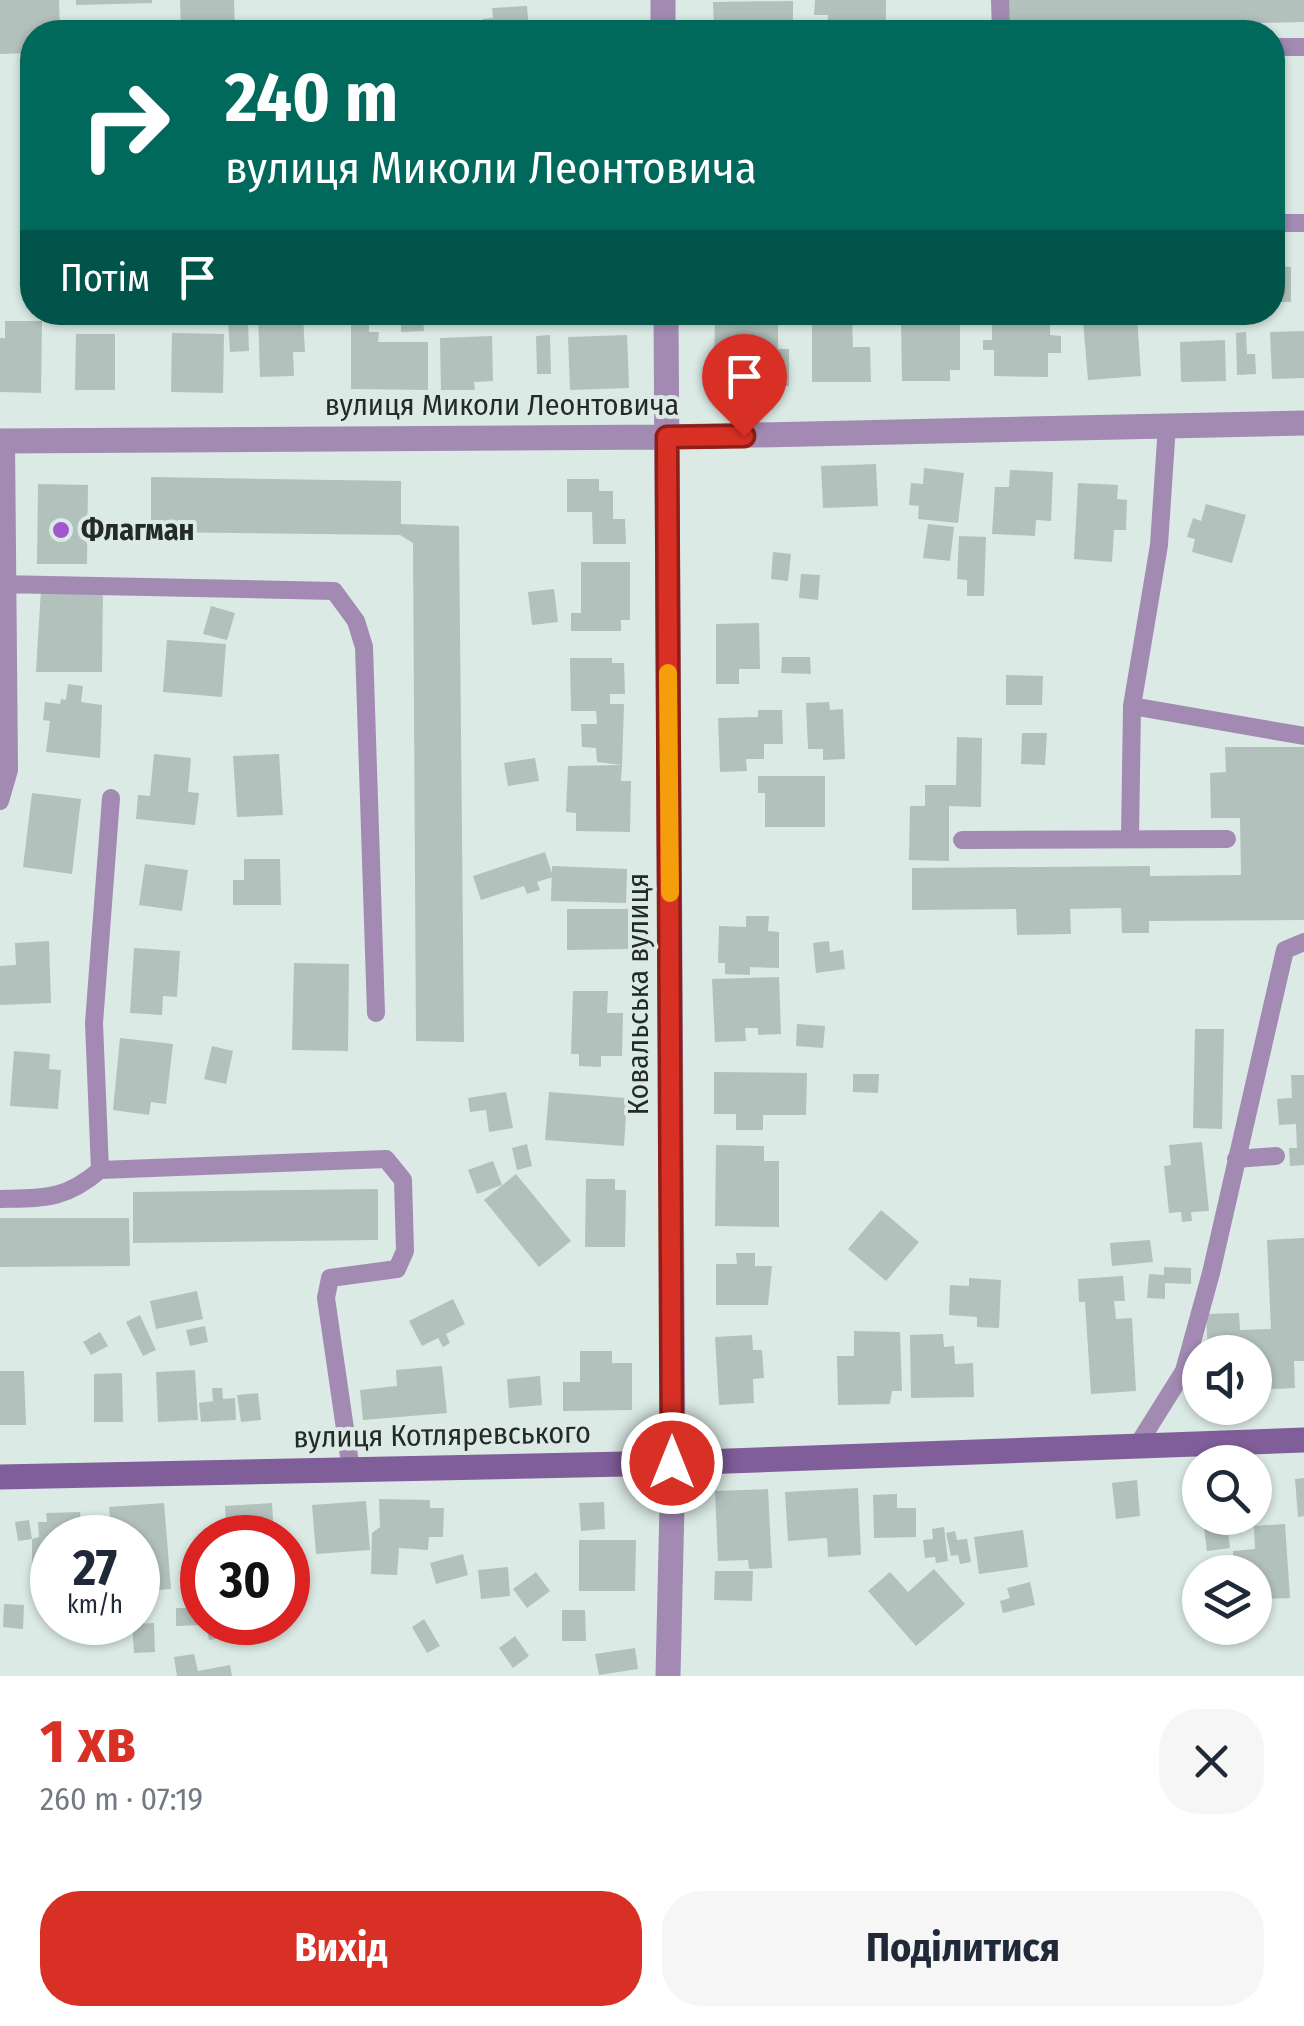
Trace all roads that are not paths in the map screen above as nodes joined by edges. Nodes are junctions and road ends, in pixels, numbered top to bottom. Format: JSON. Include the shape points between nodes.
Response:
{"nodes":[{"id":1,"x":666,"y":325,"type":"edge"},
{"id":2,"x":1304,"y":423,"type":"edge"},
{"id":3,"x":1167,"y":425,"type":"junction"},
{"id":4,"x":667,"y":437,"type":"junction"},
{"id":5,"x":3,"y":441,"type":"edge"},
{"id":6,"x":4,"y":584,"type":"edge"},
{"id":7,"x":1132,"y":706,"type":"junction"},
{"id":8,"x":1304,"y":736,"type":"edge"},
{"id":9,"x":111,"y":798,"type":"dead end"},
{"id":10,"x":0,"y":801,"type":"edge"},
{"id":11,"x":1130,"y":838,"type":"junction"},
{"id":12,"x":1227,"y":839,"type":"dead end"},
{"id":13,"x":962,"y":840,"type":"dead end"},
{"id":14,"x":1304,"y":942,"type":"edge"},
{"id":15,"x":376,"y":1013,"type":"dead end"},
{"id":16,"x":1276,"y":1156,"type":"dead end"},
{"id":17,"x":1236,"y":1159,"type":"junction"},
{"id":18,"x":100,"y":1170,"type":"junction"},
{"id":19,"x":0,"y":1199,"type":"edge"},
{"id":20,"x":1304,"y":1440,"type":"edge"},
{"id":21,"x":1137,"y":1446,"type":"junction"},
{"id":22,"x":672,"y":1463,"type":"junction"},
{"id":23,"x":351,"y":1470,"type":"junction"},
{"id":24,"x":0,"y":1477,"type":"edge"},
{"id":25,"x":668,"y":1676,"type":"edge"}],
"edges":[{"from":1,"to":4,"type":"street","name":"Ковальська вулиця"},
{"from":2,"to":3,"type":"street","name":"вулиця Миколи Леонтовича"},
{"from":3,"to":4,"type":"street","name":"вулиця Миколи Леонтовича"},
{"from":3,"to":7,"type":"lane","via":[[1158,545]]},
{"from":4,"to":5,"type":"street","name":"вулиця Миколи Леонтовича"},
{"from":4,"to":22,"type":"street","name":"Ковальська вулиця"},
{"from":5,"to":6,"type":"lane"},
{"from":6,"to":10,"type":"lane","via":[[9,770]]},
{"from":6,"to":15,"type":"lane","via":[[334,591],[356,620],[364,647]]},
{"from":7,"to":8,"type":"lane"},
{"from":7,"to":11,"type":"lane"},
{"from":9,"to":18,"type":"lane","via":[[94,1023]]},
{"from":11,"to":12,"type":"lane"},
{"from":11,"to":13,"type":"lane"},
{"from":14,"to":17,"type":"lane","via":[[1285,950]]},
{"from":16,"to":17,"type":"lane"},
{"from":17,"to":21,"type":"lane","via":[[1184,1371]]},
{"from":18,"to":19,"type":"lane","via":[[77,1190]]},
{"from":18,"to":23,"type":"lane","via":[[386,1159],[403,1180],[404,1252],[397,1270],[330,1278],[326,1298]]},
{"from":20,"to":21,"type":"main road","name":"вулиця Котляревського"},
{"from":21,"to":22,"type":"main road","name":"вулиця Котляревського"},
{"from":22,"to":23,"type":"main road","name":"вулиця Котляревського"},
{"from":22,"to":25,"type":"street","name":"Ковальська вулиця"},
{"from":23,"to":24,"type":"main road","name":"вулиця Котляревського"}]}
